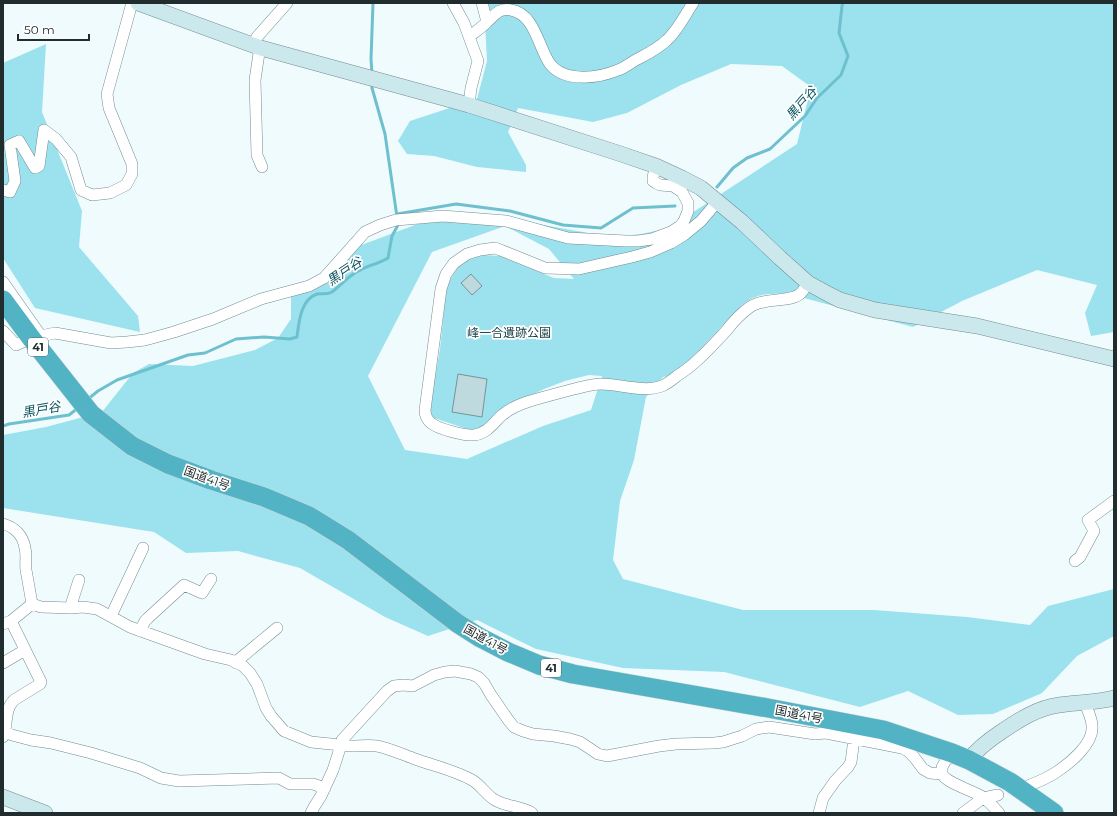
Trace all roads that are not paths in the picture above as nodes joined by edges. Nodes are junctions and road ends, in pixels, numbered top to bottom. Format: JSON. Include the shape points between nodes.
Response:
{"nodes":[{"id":1,"x":138,"y":3,"type":"edge"},
{"id":2,"x":287,"y":3,"type":"edge"},
{"id":3,"x":453,"y":3,"type":"edge"},
{"id":4,"x":482,"y":3,"type":"edge"},
{"id":5,"x":694,"y":3,"type":"edge"},
{"id":6,"x":487,"y":22,"type":"junction"},
{"id":7,"x":470,"y":36,"type":"junction"},
{"id":8,"x":257,"y":47,"type":"junction"},
{"id":9,"x":469,"y":105,"type":"junction"},
{"id":10,"x":656,"y":166,"type":"junction"},
{"id":11,"x":262,"y":167,"type":"dead end"},
{"id":12,"x":3,"y":190,"type":"edge"},
{"id":13,"x":718,"y":201,"type":"junction"},
{"id":14,"x":3,"y":282,"type":"edge"},
{"id":15,"x":808,"y":282,"type":"junction"},
{"id":16,"x":3,"y":300,"type":"edge"},
{"id":17,"x":3,"y":331,"type":"edge"},
{"id":18,"x":36,"y":337,"type":"junction"},
{"id":19,"x":1114,"y":359,"type":"edge"},
{"id":20,"x":1114,"y":500,"type":"edge"},
{"id":21,"x":3,"y":524,"type":"edge"},
{"id":22,"x":143,"y":548,"type":"dead end"},
{"id":23,"x":1075,"y":561,"type":"dead end"},
{"id":24,"x":211,"y":579,"type":"dead end"},
{"id":25,"x":79,"y":580,"type":"dead end"},
{"id":26,"x":32,"y":604,"type":"junction"},
{"id":27,"x":71,"y":608,"type":"junction"},
{"id":28,"x":111,"y":616,"type":"junction"},
{"id":29,"x":7,"y":623,"type":"edge"},
{"id":30,"x":277,"y":628,"type":"dead end"},
{"id":31,"x":140,"y":631,"type":"junction"},
{"id":32,"x":25,"y":650,"type":"junction"},
{"id":33,"x":3,"y":663,"type":"edge"},
{"id":34,"x":236,"y":663,"type":"junction"},
{"id":35,"x":1114,"y":698,"type":"edge"},
{"id":36,"x":1085,"y":702,"type":"junction"},
{"id":37,"x":4,"y":734,"type":"edge"},
{"id":38,"x":854,"y":739,"type":"junction"},
{"id":39,"x":341,"y":744,"type":"junction"},
{"id":40,"x":961,"y":756,"type":"junction"},
{"id":41,"x":942,"y":774,"type":"junction"},
{"id":42,"x":1030,"y":785,"type":"dead end"},
{"id":43,"x":325,"y":788,"type":"junction"},
{"id":44,"x":998,"y":795,"type":"dead end"},
{"id":45,"x":3,"y":797,"type":"edge"},
{"id":46,"x":983,"y":798,"type":"junction"},
{"id":47,"x":45,"y":813,"type":"edge"},
{"id":48,"x":311,"y":813,"type":"edge"},
{"id":49,"x":532,"y":813,"type":"edge"},
{"id":50,"x":820,"y":813,"type":"edge"},
{"id":51,"x":963,"y":813,"type":"edge"},
{"id":52,"x":998,"y":813,"type":"edge"},
{"id":53,"x":1054,"y":813,"type":"edge"}],
"edges":[{"from":1,"to":8,"type":"street"},
{"from":1,"to":12,"type":"street","via":[[107,94],[109,108],[132,164],[132,174],[126,185],[110,193],[92,195],[81,190],[70,157],[56,139],[44,130],[39,166],[35,168],[19,141],[10,145],[15,181],[10,192]]},
{"from":2,"to":8,"type":"street","via":[[257,36]]},
{"from":3,"to":7,"type":"street"},
{"from":4,"to":6,"type":"street"},
{"from":5,"to":6,"type":"street","via":[[666,41],[619,70],[604,75],[570,76],[559,72],[550,64],[528,20],[511,9],[501,10]]},
{"from":6,"to":7,"type":"street"},
{"from":7,"to":9,"type":"street","via":[[478,61]]},
{"from":8,"to":9,"type":"street"},
{"from":8,"to":11,"type":"street","via":[[257,155]]},
{"from":9,"to":10,"type":"street"},
{"from":10,"to":13,"type":"street","via":[[701,188]]},
{"from":10,"to":18,"type":"street","via":[[653,181],[673,186],[682,192],[688,203],[688,211],[680,226],[652,239],[626,242],[568,238],[506,221],[443,216],[396,220],[380,224],[365,232],[324,278],[309,286],[261,298],[213,319],[174,332],[145,340],[111,343],[55,333]]},
{"from":13,"to":15,"type":"street"},
{"from":13,"to":15,"type":"street","via":[[701,221],[684,235],[671,243],[632,258],[579,269],[545,268],[495,248],[467,254],[454,263],[446,274],[441,289],[426,417],[437,427],[474,435],[483,433],[512,408],[557,393],[601,384],[648,388],[661,386],[682,374],[751,306],[798,295]]},
{"from":14,"to":18,"type":"street"},
{"from":15,"to":19,"type":"street","via":[[840,300],[875,310],[977,326]]},
{"from":16,"to":18,"type":"highway","name":"国道41号","number":"41"},
{"from":17,"to":18,"type":"street","via":[[16,345]]},
{"from":18,"to":40,"type":"highway","name":"国道41号","number":"41","via":[[91,414],[132,446],[168,464],[309,516],[348,540],[457,623],[508,652],[573,674],[883,730]]},
{"from":20,"to":23,"type":"street","via":[[1088,520],[1094,531],[1080,557]]},
{"from":21,"to":26,"type":"street","via":[[22,538]]},
{"from":22,"to":28,"type":"street"},
{"from":24,"to":31,"type":"street","via":[[202,593],[184,585],[148,618]]},
{"from":25,"to":27,"type":"street"},
{"from":26,"to":27,"type":"street","via":[[41,607]]},
{"from":26,"to":29,"type":"street"},
{"from":27,"to":28,"type":"street","via":[[97,609]]},
{"from":28,"to":31,"type":"street"},
{"from":29,"to":32,"type":"street"},
{"from":30,"to":34,"type":"street"},
{"from":31,"to":34,"type":"street"},
{"from":32,"to":33,"type":"street"},
{"from":32,"to":37,"type":"street","via":[[41,682],[12,702],[6,713]]},
{"from":34,"to":39,"type":"street","via":[[250,673],[266,708],[284,732],[311,742]]},
{"from":35,"to":36,"type":"street"},
{"from":36,"to":40,"type":"street","via":[[1038,710],[975,752]]},
{"from":36,"to":42,"type":"street","via":[[1092,726],[1092,736],[1069,763],[1054,774]]},
{"from":37,"to":43,"type":"street","via":[[91,753],[170,780],[279,778],[290,784],[313,784]]},
{"from":38,"to":39,"type":"street","via":[[826,733],[815,734],[769,727],[756,729],[723,742],[659,746],[607,756],[598,754],[580,742],[519,729],[509,721],[478,677],[455,671],[434,675],[413,686],[394,686]]},
{"from":38,"to":41,"type":"street","via":[[902,748],[908,751],[923,769],[930,773]]},
{"from":38,"to":50,"type":"street","via":[[851,762],[823,798]]},
{"from":39,"to":43,"type":"street"},
{"from":39,"to":49,"type":"street","via":[[378,746],[459,773],[474,781],[495,800]]},
{"from":40,"to":41,"type":"street","via":[[948,759],[943,764]]},
{"from":40,"to":53,"type":"highway","name":"国道41号","number":"41","via":[[1010,782]]},
{"from":41,"to":46,"type":"street","via":[[951,782]]},
{"from":43,"to":48,"type":"street"},
{"from":44,"to":46,"type":"street"},
{"from":45,"to":47,"type":"street"},
{"from":46,"to":51,"type":"street"},
{"from":46,"to":52,"type":"street","via":[[992,804]]}]}
